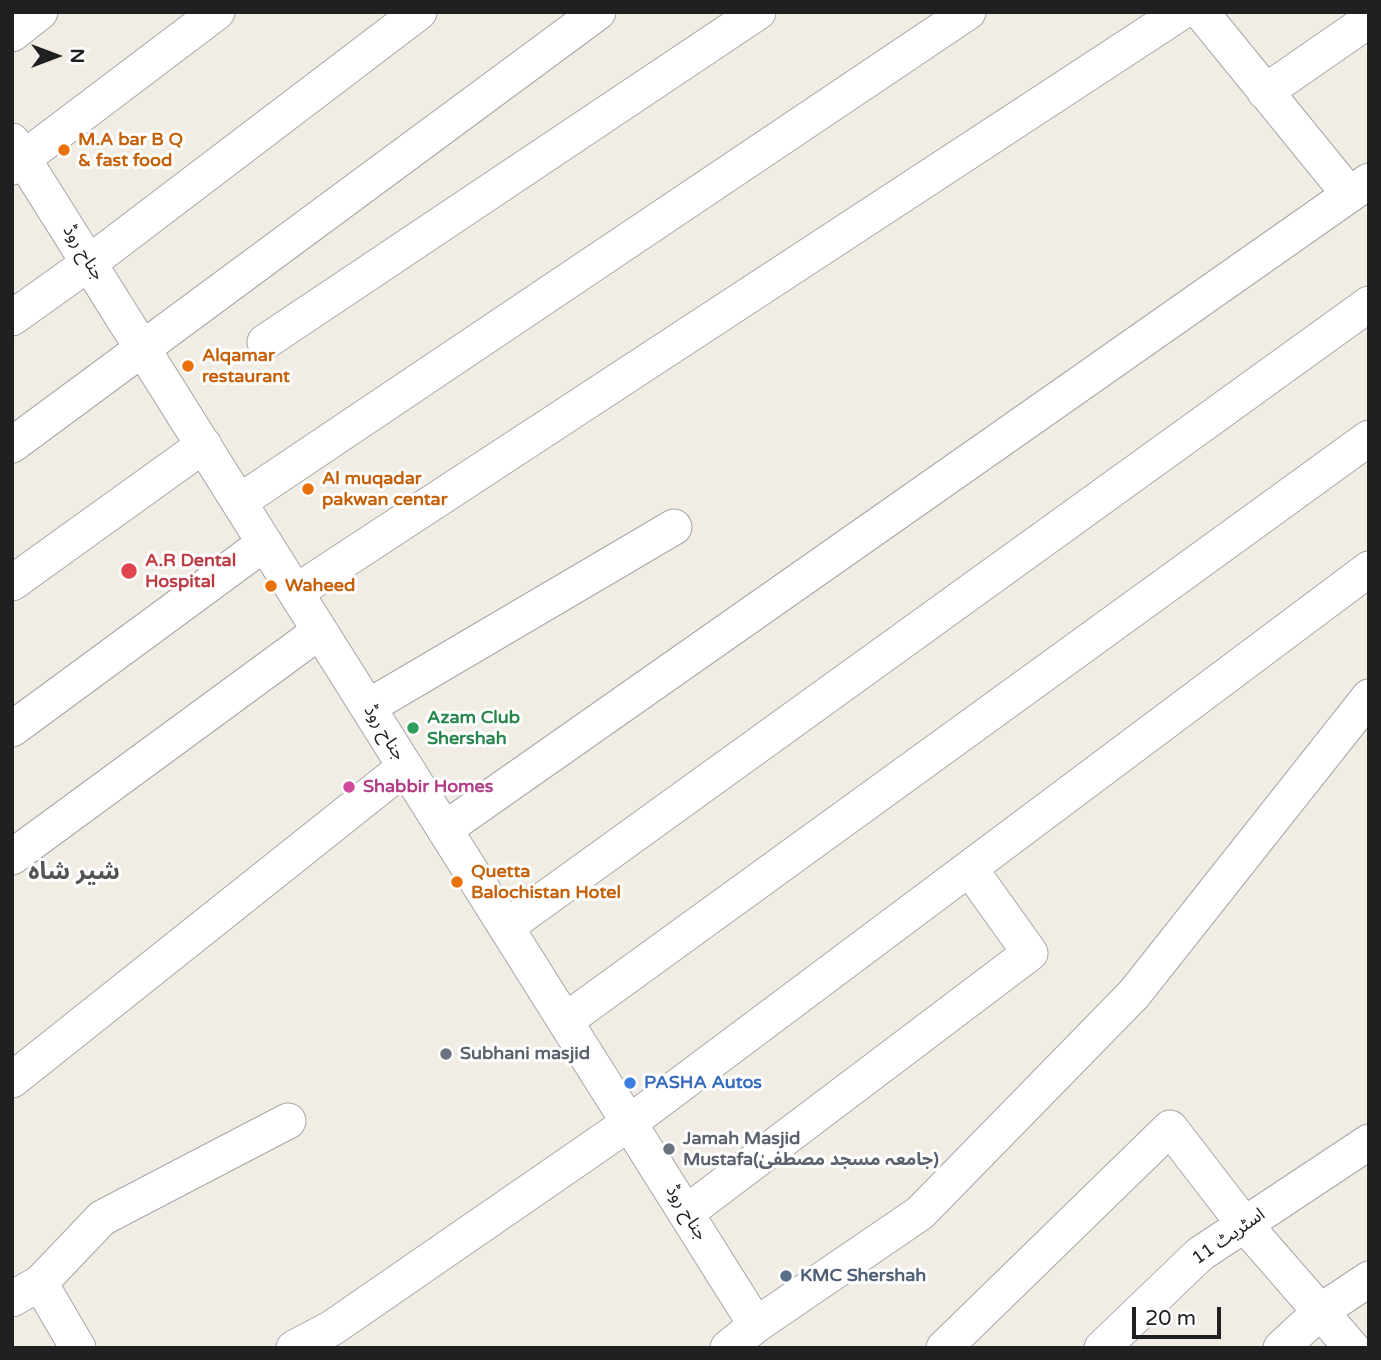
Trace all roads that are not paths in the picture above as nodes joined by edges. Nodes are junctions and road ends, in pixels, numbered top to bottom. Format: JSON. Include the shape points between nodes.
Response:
{"nodes":[{"id":1,"x":40,"y":12,"type":"edge"},
{"id":2,"x":216,"y":12,"type":"edge"},
{"id":3,"x":419,"y":12,"type":"edge"},
{"id":4,"x":598,"y":12,"type":"edge"},
{"id":5,"x":758,"y":12,"type":"edge"},
{"id":6,"x":968,"y":12,"type":"edge"},
{"id":7,"x":1181,"y":12,"type":"edge"},
{"id":8,"x":1200,"y":12,"type":"edge"},
{"id":9,"x":1369,"y":20,"type":"edge"},
{"id":10,"x":12,"y":34,"type":"edge"},
{"id":11,"x":1265,"y":92,"type":"junction"},
{"id":12,"x":16,"y":156,"type":"edge"},
{"id":13,"x":1359,"y":188,"type":"edge"},
{"id":14,"x":89,"y":263,"type":"junction"},
{"id":15,"x":1369,"y":304,"type":"edge"},
{"id":16,"x":12,"y":318,"type":"edge"},
{"id":17,"x":265,"y":342,"type":"dead end"},
{"id":18,"x":143,"y":349,"type":"junction"},
{"id":19,"x":1369,"y":438,"type":"edge"},
{"id":20,"x":12,"y":445,"type":"edge"},
{"id":21,"x":204,"y":445,"type":"junction"},
{"id":22,"x":239,"y":502,"type":"junction"},
{"id":23,"x":674,"y":527,"type":"dead end"},
{"id":24,"x":265,"y":543,"type":"junction"},
{"id":25,"x":1369,"y":569,"type":"edge"},
{"id":26,"x":12,"y":583,"type":"edge"},
{"id":27,"x":296,"y":592,"type":"junction"},
{"id":28,"x":320,"y":631,"type":"junction"},
{"id":29,"x":1369,"y":697,"type":"edge"},
{"id":30,"x":368,"y":707,"type":"junction"},
{"id":31,"x":12,"y":729,"type":"edge"},
{"id":32,"x":405,"y":767,"type":"junction"},
{"id":33,"x":445,"y":829,"type":"junction"},
{"id":34,"x":12,"y":857,"type":"edge"},
{"id":35,"x":970,"y":869,"type":"junction"},
{"id":36,"x":506,"y":927,"type":"junction"},
{"id":37,"x":565,"y":1021,"type":"junction"},
{"id":38,"x":12,"y":1080,"type":"edge"},
{"id":39,"x":288,"y":1121,"type":"dead end"},
{"id":40,"x":629,"y":1123,"type":"junction"},
{"id":41,"x":1369,"y":1142,"type":"edge"},
{"id":42,"x":686,"y":1213,"type":"junction"},
{"id":43,"x":1244,"y":1224,"type":"junction"},
{"id":44,"x":1369,"y":1279,"type":"edge"},
{"id":45,"x":26,"y":1291,"type":"edge"},
{"id":46,"x":1321,"y":1311,"type":"junction"},
{"id":47,"x":756,"y":1325,"type":"junction"},
{"id":48,"x":78,"y":1348,"type":"edge"},
{"id":49,"x":294,"y":1348,"type":"edge"},
{"id":50,"x":728,"y":1348,"type":"edge"},
{"id":51,"x":944,"y":1348,"type":"edge"},
{"id":52,"x":1102,"y":1348,"type":"edge"},
{"id":53,"x":1281,"y":1348,"type":"edge"},
{"id":54,"x":1352,"y":1348,"type":"edge"}],
"edges":[{"from":1,"to":10,"type":"street"},
{"from":2,"to":12,"type":"street"},
{"from":3,"to":14,"type":"street"},
{"from":4,"to":18,"type":"street"},
{"from":5,"to":17,"type":"street"},
{"from":6,"to":22,"type":"street"},
{"from":7,"to":27,"type":"street"},
{"from":8,"to":11,"type":"street"},
{"from":9,"to":11,"type":"street"},
{"from":11,"to":13,"type":"street"},
{"from":12,"to":14,"type":"street","name":"جناح روڈ"},
{"from":13,"to":33,"type":"street"},
{"from":14,"to":16,"type":"street"},
{"from":14,"to":18,"type":"street","name":"جناح روڈ"},
{"from":15,"to":36,"type":"street"},
{"from":18,"to":20,"type":"street"},
{"from":18,"to":21,"type":"street","name":"جناح روڈ"},
{"from":19,"to":37,"type":"street"},
{"from":21,"to":22,"type":"street","name":"جناح روڈ"},
{"from":21,"to":26,"type":"street"},
{"from":22,"to":24,"type":"street","name":"جناح روڈ"},
{"from":23,"to":30,"type":"street"},
{"from":24,"to":27,"type":"street","name":"جناح روڈ"},
{"from":24,"to":31,"type":"street"},
{"from":25,"to":35,"type":"street"},
{"from":27,"to":28,"type":"street","name":"جناح روڈ"},
{"from":28,"to":30,"type":"street","name":"جناح روڈ"},
{"from":28,"to":34,"type":"street"},
{"from":29,"to":47,"type":"street","via":[[1134,994],[930,1203]]},
{"from":30,"to":32,"type":"street","name":"جناح روڈ"},
{"from":32,"to":33,"type":"street","name":"جناح روڈ"},
{"from":32,"to":38,"type":"street"},
{"from":33,"to":36,"type":"street","name":"جناح روڈ"},
{"from":35,"to":40,"type":"street"},
{"from":35,"to":42,"type":"street","via":[[1030,953]]},
{"from":36,"to":37,"type":"street","name":"جناح روڈ"},
{"from":37,"to":40,"type":"street","name":"جناح روڈ"},
{"from":39,"to":45,"type":"street","via":[[102,1218]]},
{"from":40,"to":42,"type":"street","name":"جناح روڈ"},
{"from":40,"to":49,"type":"street","via":[[332,1328]]},
{"from":41,"to":43,"type":"street","name":"اسٹریٹ 11"},
{"from":42,"to":47,"type":"street","name":"جناح روڈ"},
{"from":43,"to":46,"type":"street"},
{"from":43,"to":51,"type":"street","via":[[1170,1128]]},
{"from":43,"to":52,"type":"street","name":"اسٹریٹ 11","via":[[1200,1254]]},
{"from":44,"to":46,"type":"street"},
{"from":45,"to":48,"type":"street"},
{"from":46,"to":53,"type":"street"},
{"from":46,"to":54,"type":"street"},
{"from":47,"to":50,"type":"street"}]}
